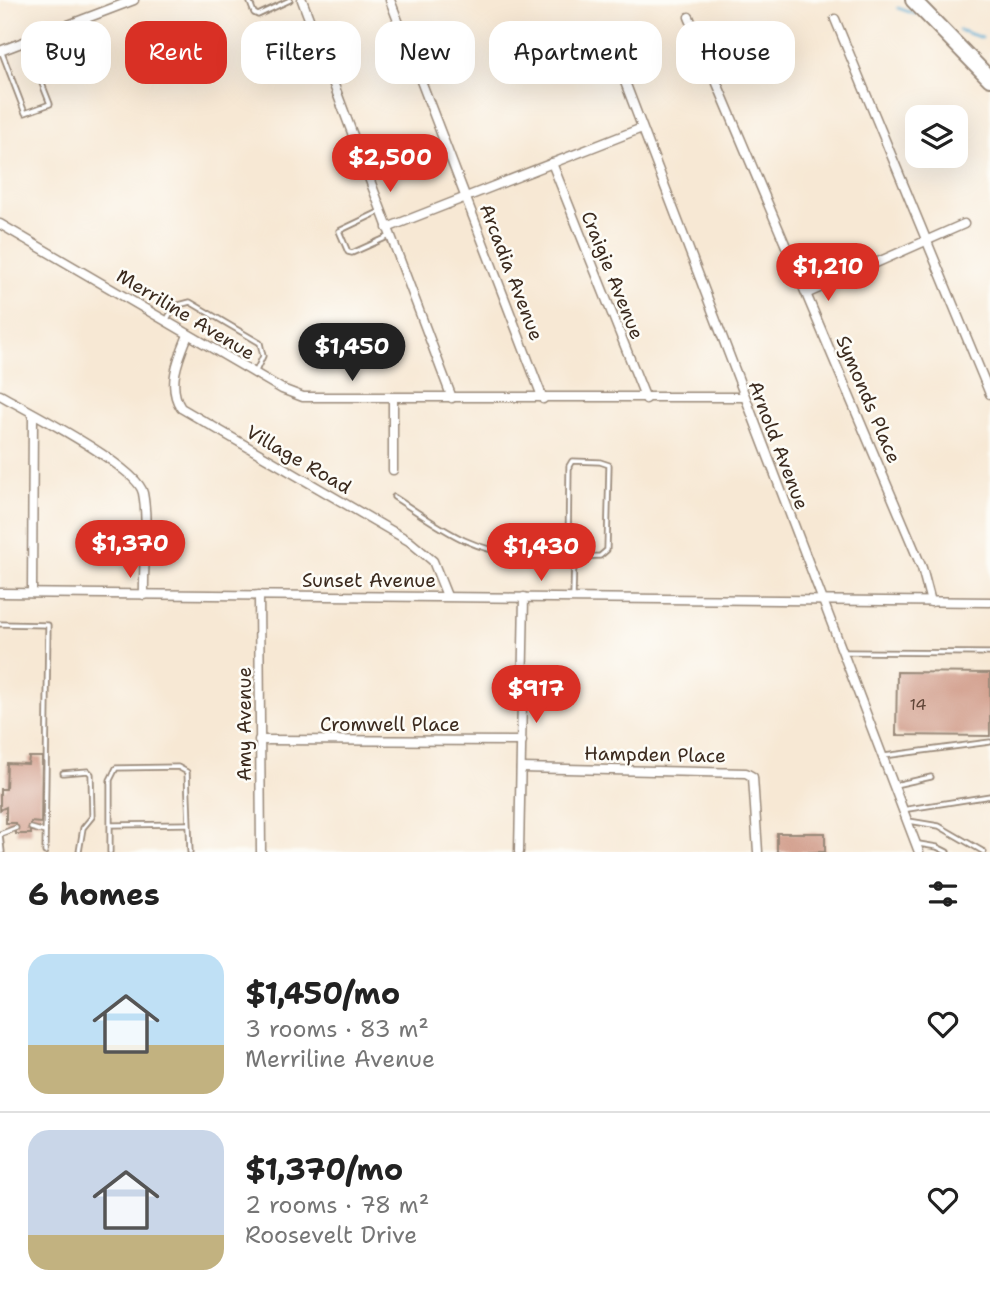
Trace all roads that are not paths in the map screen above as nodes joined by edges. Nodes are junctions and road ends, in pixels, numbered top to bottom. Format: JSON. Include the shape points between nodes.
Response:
{"nodes":[{"id":1,"x":134,"y":0,"type":"edge"},
{"id":2,"x":249,"y":0,"type":"edge"},
{"id":3,"x":290,"y":0,"type":"edge"},
{"id":4,"x":302,"y":0,"type":"edge"},
{"id":5,"x":390,"y":0,"type":"edge"},
{"id":6,"x":913,"y":0,"type":"edge"},
{"id":7,"x":689,"y":17,"type":"dead end"},
{"id":8,"x":835,"y":19,"type":"dead end"},
{"id":9,"x":80,"y":21,"type":"edge"},
{"id":10,"x":21,"y":44,"type":"edge"},
{"id":11,"x":1,"y":51,"type":"edge"},
{"id":12,"x":990,"y":79,"type":"edge"},
{"id":13,"x":42,"y":84,"type":"edge"},
{"id":14,"x":626,"y":84,"type":"edge"},
{"id":15,"x":642,"y":128,"type":"junction"},
{"id":16,"x":552,"y":163,"type":"junction"},
{"id":17,"x":467,"y":197,"type":"junction"},
{"id":18,"x":381,"y":211,"type":"junction"},
{"id":19,"x":0,"y":224,"type":"edge"},
{"id":20,"x":964,"y":224,"type":"dead end"},
{"id":21,"x":389,"y":232,"type":"junction"},
{"id":22,"x":926,"y":241,"type":"junction"},
{"id":23,"x":808,"y":293,"type":"junction"},
{"id":24,"x":166,"y":321,"type":"junction"},
{"id":25,"x":188,"y":335,"type":"junction"},
{"id":26,"x":255,"y":373,"type":"junction"},
{"id":27,"x":990,"y":394,"type":"edge"},
{"id":28,"x":0,"y":395,"type":"edge"},
{"id":29,"x":744,"y":397,"type":"junction"},
{"id":30,"x":393,"y":398,"type":"junction"},
{"id":31,"x":452,"y":398,"type":"junction"},
{"id":32,"x":543,"y":399,"type":"junction"},
{"id":33,"x":646,"y":399,"type":"junction"},
{"id":34,"x":33,"y":414,"type":"junction"},
{"id":35,"x":393,"y":470,"type":"dead end"},
{"id":36,"x":394,"y":497,"type":"dead end"},
{"id":37,"x":568,"y":553,"type":"junction"},
{"id":38,"x":574,"y":557,"type":"junction"},
{"id":39,"x":0,"y":593,"type":"edge"},
{"id":40,"x":32,"y":593,"type":"junction"},
{"id":41,"x":144,"y":595,"type":"junction"},
{"id":42,"x":259,"y":595,"type":"junction"},
{"id":43,"x":447,"y":596,"type":"junction"},
{"id":44,"x":524,"y":597,"type":"junction"},
{"id":45,"x":573,"y":597,"type":"junction"},
{"id":46,"x":822,"y":600,"type":"junction"},
{"id":47,"x":931,"y":602,"type":"junction"},
{"id":48,"x":990,"y":602,"type":"edge"},
{"id":49,"x":0,"y":624,"type":"edge"},
{"id":50,"x":842,"y":652,"type":"junction"},
{"id":51,"x":990,"y":653,"type":"edge"},
{"id":52,"x":259,"y":740,"type":"junction"},
{"id":53,"x":522,"y":741,"type":"junction"},
{"id":54,"x":990,"y":742,"type":"edge"},
{"id":55,"x":882,"y":756,"type":"junction"},
{"id":56,"x":521,"y":768,"type":"junction"},
{"id":57,"x":63,"y":773,"type":"dead end"},
{"id":58,"x":931,"y":777,"type":"dead end"},
{"id":59,"x":893,"y":785,"type":"junction"},
{"id":60,"x":990,"y":796,"type":"edge"},
{"id":61,"x":902,"y":810,"type":"junction"},
{"id":62,"x":907,"y":821,"type":"junction"},
{"id":63,"x":188,"y":824,"type":"junction"},
{"id":64,"x":111,"y":825,"type":"junction"},
{"id":65,"x":16,"y":828,"type":"dead end"},
{"id":66,"x":31,"y":828,"type":"dead end"},
{"id":67,"x":45,"y":832,"type":"junction"},
{"id":68,"x":0,"y":835,"type":"edge"},
{"id":69,"x":918,"y":848,"type":"edge"},
{"id":70,"x":2,"y":852,"type":"edge"},
{"id":71,"x":45,"y":852,"type":"edge"},
{"id":72,"x":79,"y":852,"type":"edge"},
{"id":73,"x":110,"y":852,"type":"edge"},
{"id":74,"x":190,"y":852,"type":"edge"},
{"id":75,"x":261,"y":852,"type":"edge"},
{"id":76,"x":519,"y":852,"type":"edge"},
{"id":77,"x":758,"y":852,"type":"edge"},
{"id":78,"x":947,"y":852,"type":"edge"},
{"id":79,"x":984,"y":852,"type":"edge"}],
"edges":[{"from":1,"to":9,"type":"street"},
{"from":2,"to":3,"type":"lane","via":[[258,15]]},
{"from":4,"to":18,"type":"street"},
{"from":5,"to":17,"type":"street","name":"Arcadia Avenue"},
{"from":6,"to":12,"type":"highway"},
{"from":7,"to":23,"type":"street","name":"Symonds Place"},
{"from":8,"to":22,"type":"street"},
{"from":10,"to":11,"type":"street"},
{"from":11,"to":13,"type":"lane","via":[[25,113],[50,103]]},
{"from":14,"to":15,"type":"street","name":"Arnold Avenue"},
{"from":15,"to":16,"type":"street"},
{"from":15,"to":29,"type":"street","name":"Arnold Avenue"},
{"from":16,"to":17,"type":"street"},
{"from":16,"to":33,"type":"street","name":"Craigie Avenue"},
{"from":17,"to":21,"type":"street"},
{"from":17,"to":32,"type":"street","name":"Arcadia Avenue"},
{"from":18,"to":21,"type":"street"},
{"from":18,"to":21,"type":"lane","via":[[339,231],[352,253]]},
{"from":19,"to":24,"type":"street","name":"Merriline Avenue"},
{"from":20,"to":22,"type":"street"},
{"from":21,"to":31,"type":"street"},
{"from":22,"to":23,"type":"street"},
{"from":22,"to":27,"type":"street"},
{"from":23,"to":47,"type":"street","name":"Symonds Place","via":[[922,568]]},
{"from":24,"to":25,"type":"street","name":"Merriline Avenue"},
{"from":24,"to":26,"type":"lane","via":[[175,306],[190,302],[260,343],[262,356]]},
{"from":25,"to":26,"type":"street","name":"Merriline Avenue"},
{"from":25,"to":43,"type":"street","name":"Village Road","via":[[174,380],[181,408],[409,541],[432,561]]},
{"from":26,"to":30,"type":"street","name":"Merriline Avenue","via":[[303,397]]},
{"from":28,"to":34,"type":"street"},
{"from":29,"to":33,"type":"street","name":"Merriline Avenue"},
{"from":29,"to":46,"type":"street","name":"Arnold Avenue"},
{"from":30,"to":31,"type":"street","name":"Merriline Avenue"},
{"from":30,"to":35,"type":"street"},
{"from":31,"to":32,"type":"street","name":"Merriline Avenue"},
{"from":32,"to":33,"type":"street","name":"Merriline Avenue"},
{"from":34,"to":40,"type":"street"},
{"from":34,"to":41,"type":"street","via":[[139,481],[144,506]]},
{"from":36,"to":37,"type":"lane","via":[[483,550],[556,558]]},
{"from":37,"to":38,"type":"lane"},
{"from":37,"to":38,"type":"lane","via":[[569,466],[572,461],[610,465],[607,550],[600,556]]},
{"from":38,"to":45,"type":"lane"},
{"from":39,"to":40,"type":"street","name":"Sunset Avenue"},
{"from":40,"to":41,"type":"street","name":"Sunset Avenue"},
{"from":41,"to":42,"type":"street","name":"Sunset Avenue"},
{"from":42,"to":43,"type":"street","name":"Sunset Avenue"},
{"from":42,"to":52,"type":"street","name":"Amy Avenue"},
{"from":43,"to":44,"type":"street","name":"Sunset Avenue"},
{"from":44,"to":45,"type":"street","name":"Sunset Avenue"},
{"from":44,"to":53,"type":"street"},
{"from":45,"to":46,"type":"street","name":"Sunset Avenue"},
{"from":46,"to":47,"type":"street","name":"Sunset Avenue"},
{"from":46,"to":50,"type":"street","name":"Arnold Avenue"},
{"from":47,"to":48,"type":"street","name":"Sunset Avenue"},
{"from":49,"to":67,"type":"lane","via":[[48,625]]},
{"from":50,"to":51,"type":"lane"},
{"from":50,"to":55,"type":"street","name":"Arnold Avenue"},
{"from":52,"to":53,"type":"street","name":"Cromwell Place"},
{"from":52,"to":75,"type":"street","name":"Amy Avenue"},
{"from":53,"to":56,"type":"street"},
{"from":54,"to":55,"type":"lane"},
{"from":55,"to":59,"type":"street","name":"Arnold Avenue"},
{"from":56,"to":76,"type":"street"},
{"from":56,"to":77,"type":"street","name":"Hampden Place","via":[[746,773],[753,777]]},
{"from":57,"to":72,"type":"lane","via":[[91,774],[92,817],[83,828]]},
{"from":58,"to":59,"type":"lane"},
{"from":59,"to":61,"type":"street","name":"Arnold Avenue"},
{"from":60,"to":61,"type":"lane"},
{"from":61,"to":62,"type":"street","name":"Arnold Avenue"},
{"from":62,"to":69,"type":"street","name":"Arnold Avenue"},
{"from":62,"to":79,"type":"lane","via":[[939,826]]},
{"from":63,"to":64,"type":"lane"},
{"from":63,"to":64,"type":"lane","via":[[184,768],[116,768],[110,780]]},
{"from":63,"to":74,"type":"lane"},
{"from":64,"to":73,"type":"lane"},
{"from":65,"to":68,"type":"lane"},
{"from":66,"to":67,"type":"lane"},
{"from":67,"to":71,"type":"lane"},
{"from":68,"to":70,"type":"lane"},
{"from":69,"to":78,"type":"lane","via":[[937,847]]}]}
